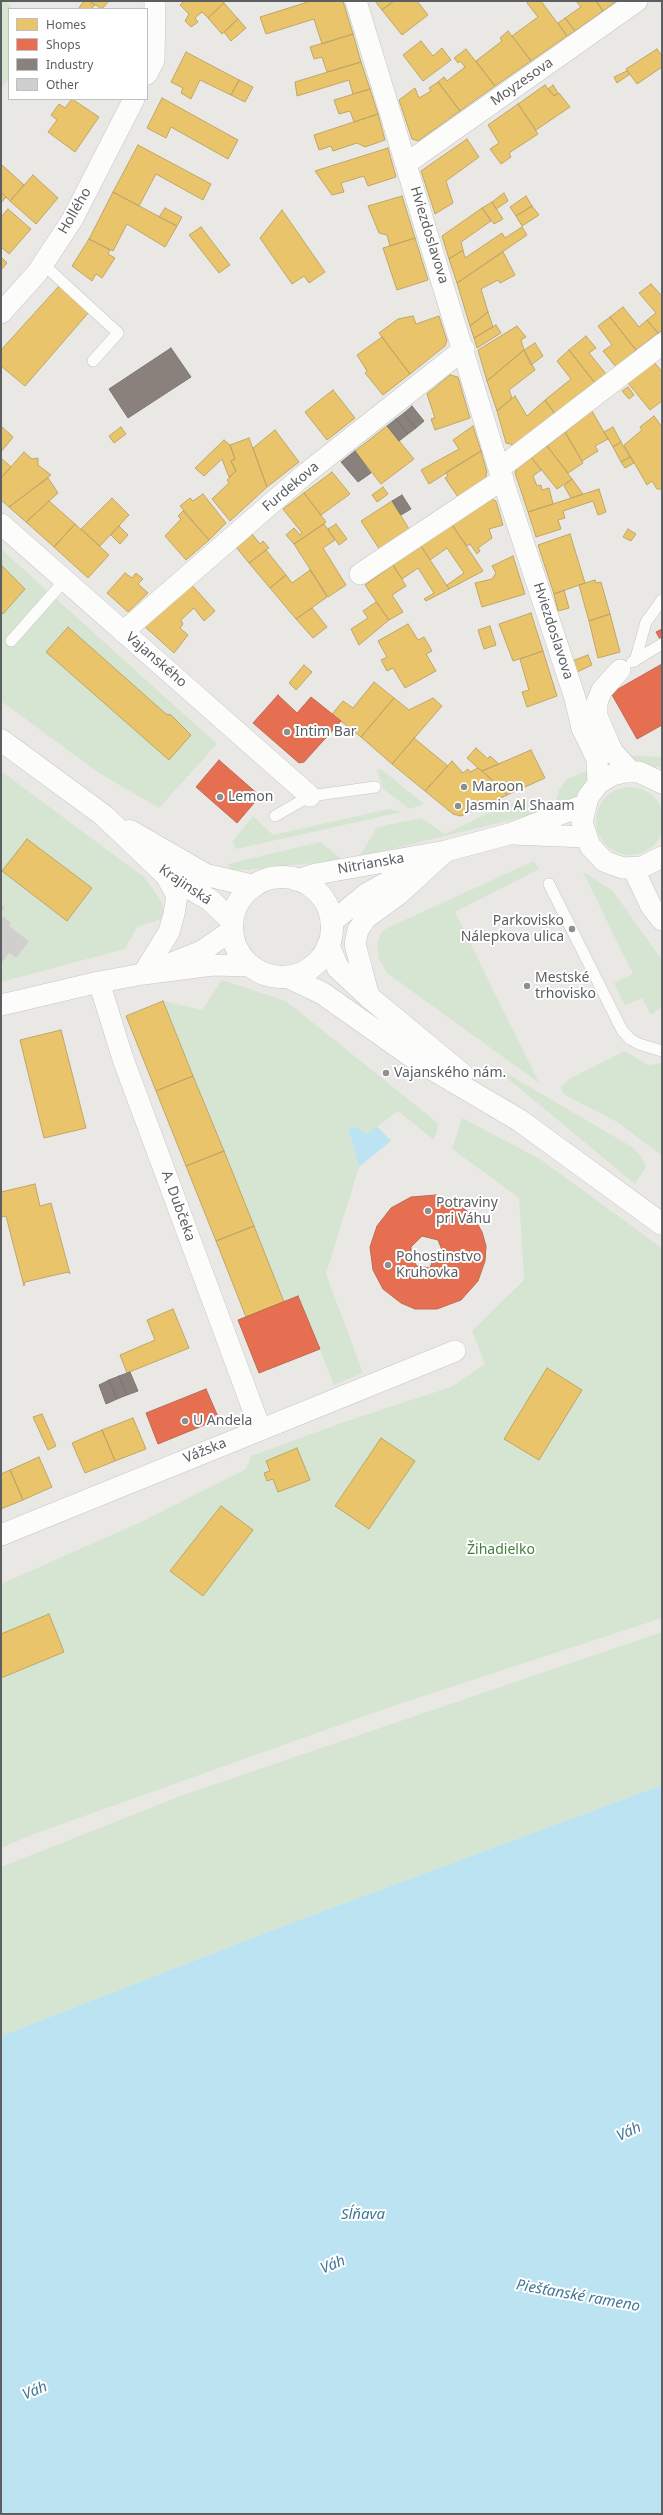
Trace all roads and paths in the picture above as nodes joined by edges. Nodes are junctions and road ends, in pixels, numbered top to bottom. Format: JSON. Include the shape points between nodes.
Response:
{"nodes":[{"id":1,"x":356,"y":1,"type":"edge"},
{"id":2,"x":637,"y":1,"type":"edge"},
{"id":3,"x":158,"y":3,"type":"edge"},
{"id":4,"x":148,"y":72,"type":"edge"},
{"id":5,"x":133,"y":100,"type":"edge"},
{"id":6,"x":407,"y":163,"type":"junction"},
{"id":7,"x":43,"y":264,"type":"junction"},
{"id":8,"x":1,"y":313,"type":"edge"},
{"id":9,"x":662,"y":344,"type":"edge"},
{"id":10,"x":464,"y":349,"type":"junction"},
{"id":11,"x":93,"y":361,"type":"dead end"},
{"id":12,"x":501,"y":474,"type":"junction"},
{"id":13,"x":1,"y":524,"type":"edge"},
{"id":14,"x":360,"y":574,"type":"dead end"},
{"id":15,"x":65,"y":580,"type":"junction"},
{"id":16,"x":662,"y":600,"type":"edge"},
{"id":17,"x":123,"y":632,"type":"junction"},
{"id":18,"x":11,"y":641,"type":"dead end"},
{"id":19,"x":662,"y":644,"type":"edge"},
{"id":20,"x":627,"y":665,"type":"junction"},
{"id":21,"x":577,"y":709,"type":"junction"},
{"id":22,"x":1,"y":740,"type":"edge"},
{"id":23,"x":632,"y":772,"type":"junction"},
{"id":24,"x":659,"y":779,"type":"edge"},
{"id":25,"x":598,"y":784,"type":"junction"},
{"id":26,"x":375,"y":787,"type":"dead end"},
{"id":27,"x":310,"y":796,"type":"junction"},
{"id":28,"x":584,"y":806,"type":"junction"},
{"id":29,"x":103,"y":815,"type":"junction"},
{"id":30,"x":275,"y":816,"type":"dead end"},
{"id":31,"x":509,"y":834,"type":"junction"},
{"id":32,"x":586,"y":838,"type":"junction"},
{"id":33,"x":446,"y":851,"type":"junction"},
{"id":34,"x":662,"y":856,"type":"edge"},
{"id":35,"x":633,"y":868,"type":"junction"},
{"id":36,"x":165,"y":874,"type":"junction"},
{"id":37,"x":296,"y":880,"type":"junction"},
{"id":38,"x":549,"y":884,"type":"dead end"},
{"id":39,"x":254,"y":886,"type":"junction"},
{"id":40,"x":662,"y":920,"type":"edge"},
{"id":41,"x":331,"y":924,"type":"junction"},
{"id":42,"x":232,"y":926,"type":"junction"},
{"id":43,"x":328,"y":945,"type":"junction"},
{"id":44,"x":250,"y":966,"type":"junction"},
{"id":45,"x":143,"y":974,"type":"junction"},
{"id":46,"x":288,"y":977,"type":"junction"},
{"id":47,"x":99,"y":982,"type":"junction"},
{"id":48,"x":369,"y":997,"type":"junction"},
{"id":49,"x":1,"y":1005,"type":"edge"},
{"id":50,"x":662,"y":1051,"type":"edge"},
{"id":51,"x":519,"y":1120,"type":"junction"},
{"id":52,"x":662,"y":1224,"type":"edge"},
{"id":53,"x":455,"y":1351,"type":"dead end"},
{"id":54,"x":260,"y":1428,"type":"junction"},
{"id":55,"x":1,"y":1535,"type":"edge"}],
"edges":[{"from":1,"to":6,"type":"street","name":"Hviezdoslavova"},
{"from":2,"to":6,"type":"street","name":"Moyzesova"},
{"from":3,"to":4,"type":"street","via":[[154,60]]},
{"from":5,"to":7,"type":"street","name":"Hollého","via":[[72,220]]},
{"from":6,"to":10,"type":"street","name":"Hviezdoslavova"},
{"from":7,"to":8,"type":"street","name":"Hollého"},
{"from":7,"to":11,"type":"lane","via":[[118,333]]},
{"from":9,"to":12,"type":"street"},
{"from":10,"to":12,"type":"street","name":"Hviezdoslavova"},
{"from":10,"to":17,"type":"street","name":"Furdekova","via":[[304,475]]},
{"from":12,"to":14,"type":"street"},
{"from":12,"to":21,"type":"street","name":"Hviezdoslavova"},
{"from":13,"to":15,"type":"street","name":"Vajanského"},
{"from":15,"to":17,"type":"street","name":"Vajanského"},
{"from":15,"to":18,"type":"lane"},
{"from":16,"to":20,"type":"lane","via":[[646,622]]},
{"from":17,"to":27,"type":"street","name":"Vajanského"},
{"from":19,"to":20,"type":"lane"},
{"from":20,"to":21,"type":"street","via":[[596,679],[585,691]]},
{"from":20,"to":23,"type":"street","via":[[602,690],[597,702],[597,716],[612,751]]},
{"from":21,"to":25,"type":"street","name":"Hviezdoslavova","via":[[582,728],[597,759]]},
{"from":22,"to":29,"type":"main road","name":"Krajinská"},
{"from":23,"to":24,"type":"street"},
{"from":23,"to":25,"type":"street","via":[[612,775]]},
{"from":25,"to":28,"type":"street"},
{"from":26,"to":27,"type":"lane"},
{"from":27,"to":30,"type":"lane"},
{"from":28,"to":31,"type":"street","name":"Nitrianska"},
{"from":28,"to":32,"type":"street","via":[[582,822]]},
{"from":29,"to":36,"type":"main road","name":"Krajinská"},
{"from":29,"to":39,"type":"main road","name":"Krajinská","via":[[206,875]]},
{"from":31,"to":32,"type":"street","name":"Nitrianska"},
{"from":31,"to":33,"type":"street","name":"Nitrianska"},
{"from":32,"to":35,"type":"street","via":[[604,861],[623,868]]},
{"from":33,"to":37,"type":"street","name":"Nitrianska","via":[[316,874]]},
{"from":33,"to":41,"type":"street","name":"Nitrianska","via":[[366,894]]},
{"from":33,"to":48,"type":"street","via":[[399,894],[366,918],[358,930],[355,944]]},
{"from":34,"to":35,"type":"street","via":[[650,864]]},
{"from":35,"to":40,"type":"street","via":[[651,906]]},
{"from":36,"to":42,"type":"main road","name":"Krajinská","via":[[210,900]]},
{"from":36,"to":45,"type":"street","via":[[177,896],[174,914],[169,932]]},
{"from":37,"to":39,"type":"main road","via":[[279,878]]},
{"from":37,"to":41,"type":"main road","via":[[311,888],[323,900]]},
{"from":38,"to":50,"type":"lane","via":[[622,1030],[630,1040]]},
{"from":39,"to":42,"type":"main road","via":[[237,905]]},
{"from":41,"to":43,"type":"main road"},
{"from":42,"to":44,"type":"main road","via":[[237,950]]},
{"from":42,"to":45,"type":"street","via":[[202,951]]},
{"from":43,"to":46,"type":"main road","via":[[312,966]]},
{"from":43,"to":48,"type":"main road","via":[[338,968]]},
{"from":44,"to":45,"type":"street","via":[[213,965]]},
{"from":44,"to":46,"type":"main road","via":[[274,977]]},
{"from":45,"to":47,"type":"street"},
{"from":46,"to":51,"type":"main road","via":[[322,993],[417,1060]]},
{"from":47,"to":49,"type":"street"},
{"from":47,"to":54,"type":"street","name":"A. Dubčeka","via":[[123,1059]]},
{"from":48,"to":51,"type":"main road"},
{"from":51,"to":52,"type":"main road"},
{"from":53,"to":54,"type":"street","name":"Vážska"},
{"from":54,"to":55,"type":"street","name":"Vážska"}]}
